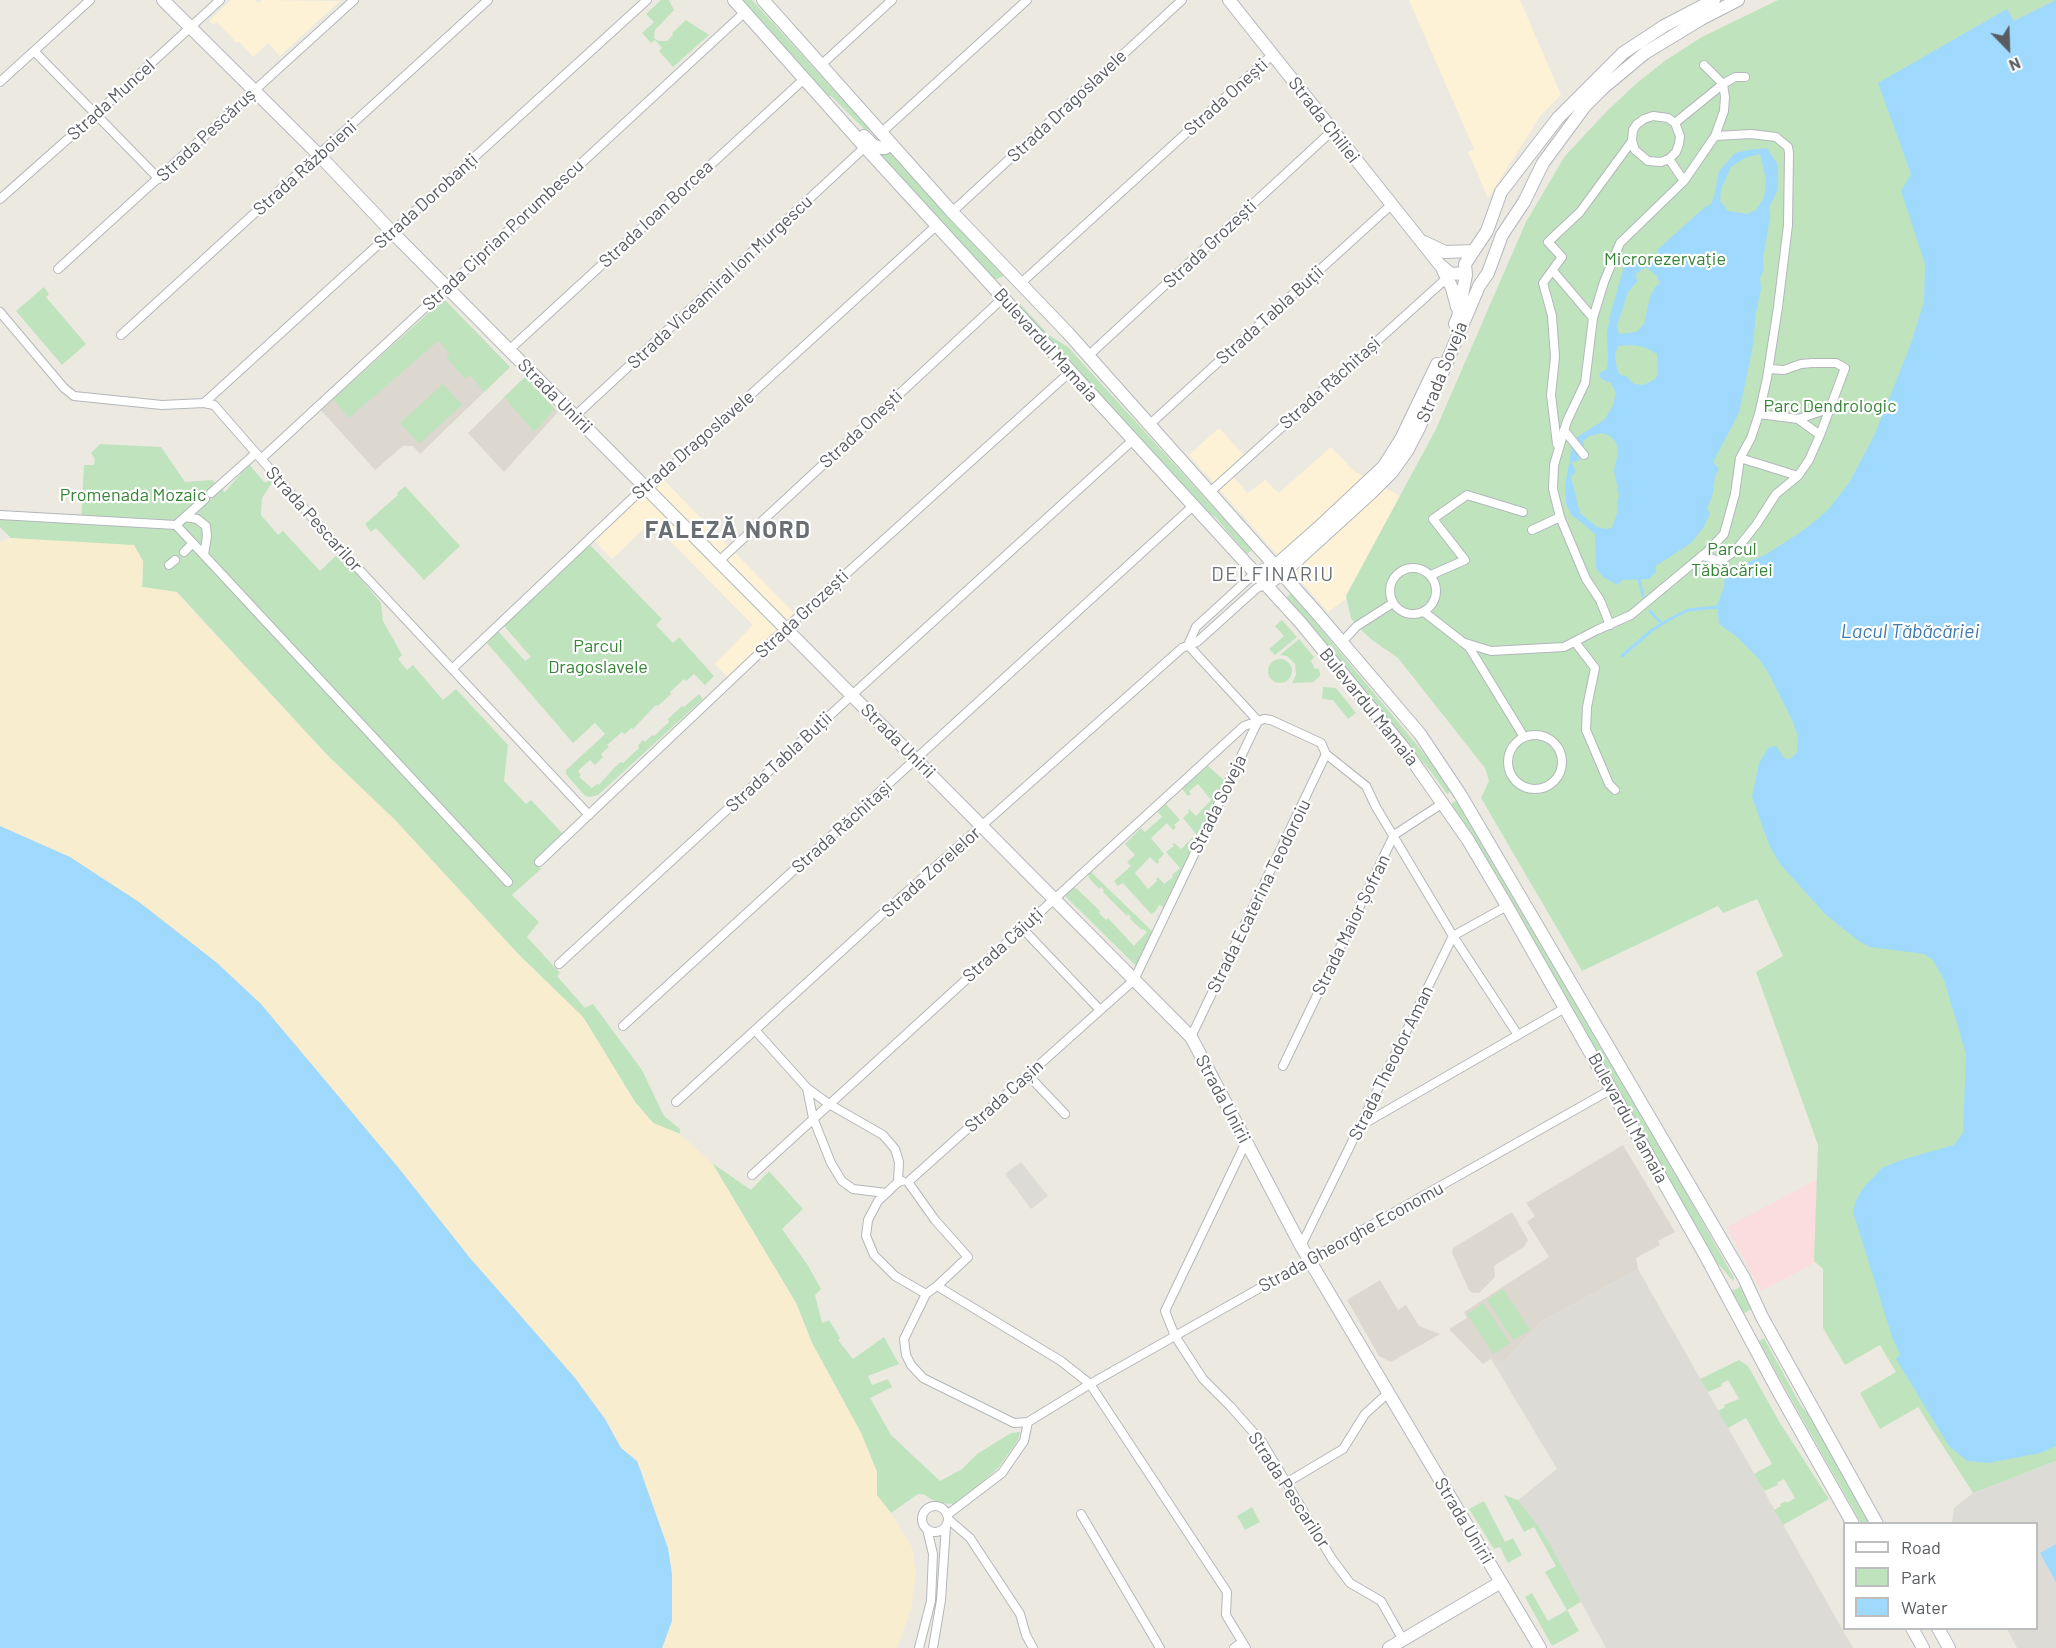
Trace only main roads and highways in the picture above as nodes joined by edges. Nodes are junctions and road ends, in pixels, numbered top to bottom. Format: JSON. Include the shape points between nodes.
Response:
{"nodes":[{"id":1,"x":163,"y":0,"type":"edge"},
{"id":2,"x":734,"y":0,"type":"edge"},
{"id":3,"x":763,"y":0,"type":"edge"},
{"id":4,"x":1229,"y":0,"type":"edge"},
{"id":5,"x":1714,"y":0,"type":"edge"},
{"id":6,"x":1738,"y":0,"type":"edge"},
{"id":7,"x":820,"y":98,"type":"junction"},
{"id":8,"x":890,"y":144,"type":"junction"},
{"id":9,"x":1509,"y":184,"type":"junction"},
{"id":10,"x":1526,"y":197,"type":"junction"},
{"id":11,"x":1420,"y":240,"type":"junction"},
{"id":12,"x":1473,"y":251,"type":"junction"},
{"id":13,"x":1465,"y":274,"type":"junction"},
{"id":14,"x":1449,"y":276,"type":"junction"},
{"id":15,"x":1483,"y":279,"type":"junction"},
{"id":16,"x":994,"y":288,"type":"junction"},
{"id":17,"x":1458,"y":317,"type":"junction"},
{"id":18,"x":1068,"y":333,"type":"junction"},
{"id":19,"x":1279,"y":570,"type":"junction"},
{"id":20,"x":1256,"y":573,"type":"junction"},
{"id":21,"x":1266,"y":585,"type":"junction"},
{"id":22,"x":1706,"y":1255,"type":"junction"},
{"id":23,"x":1744,"y":1278,"type":"junction"},
{"id":24,"x":1852,"y":1522,"type":"edge"},
{"id":25,"x":1876,"y":1522,"type":"edge"},
{"id":26,"x":1501,"y":1582,"type":"junction"},
{"id":27,"x":1913,"y":1630,"type":"edge"},
{"id":28,"x":1939,"y":1630,"type":"edge"},
{"id":29,"x":1389,"y":1648,"type":"edge"},
{"id":30,"x":1540,"y":1648,"type":"edge"},
{"id":31,"x":1923,"y":1648,"type":"edge"},
{"id":32,"x":1949,"y":1648,"type":"edge"}],
"edges":[{"from":1,"to":26,"type":"main road","name":"Strada Unirii","via":[[1191,1037],[1301,1246]]},
{"from":2,"to":7,"type":"main road","name":"Bulevardul Mamaia"},
{"from":3,"to":8,"type":"main road","name":"Bulevardul Mamaia"},
{"from":4,"to":11,"type":"main road","name":"Strada Chiliei"},
{"from":5,"to":9,"type":"main road","via":[[1623,53],[1558,118]]},
{"from":6,"to":10,"type":"main road","via":[[1645,53],[1603,88],[1554,146]]},
{"from":7,"to":8,"type":"main road","via":[[838,109],[873,145],[885,148]]},
{"from":7,"to":16,"type":"main road","name":"Bulevardul Mamaia"},
{"from":8,"to":18,"type":"main road","name":"Bulevardul Mamaia"},
{"from":9,"to":10,"type":"main road","via":[[1523,188]]},
{"from":9,"to":12,"type":"main road","name":"Strada Soveja"},
{"from":10,"to":15,"type":"main road","name":"Strada Soveja","via":[[1502,235]]},
{"from":11,"to":12,"type":"main road","name":"Strada Chiliei","via":[[1445,252]]},
{"from":11,"to":14,"type":"main road","name":"Strada Chiliei"},
{"from":12,"to":13,"type":"main road","name":"Strada Soveja","via":[[1465,264]]},
{"from":13,"to":14,"type":"main road"},
{"from":13,"to":15,"type":"main road","via":[[1473,281]]},
{"from":13,"to":17,"type":"main road","name":"Strada Soveja"},
{"from":14,"to":17,"type":"main road"},
{"from":15,"to":19,"type":"main road","name":"Strada Soveja","via":[[1419,428],[1392,472]]},
{"from":16,"to":18,"type":"main road","via":[[999,281],[1008,280]]},
{"from":16,"to":20,"type":"main road","name":"Bulevardul Mamaia"},
{"from":17,"to":19,"type":"main road","name":"Strada Soveja","via":[[1390,459]]},
{"from":18,"to":19,"type":"main road","name":"Bulevardul Mamaia"},
{"from":19,"to":20,"type":"main road","name":"Strada Soveja"},
{"from":19,"to":21,"type":"main road","name":"Strada Soveja"},
{"from":19,"to":23,"type":"main road","name":"Bulevardul Mamaia","via":[[1420,734],[1460,794]]},
{"from":20,"to":21,"type":"main road","name":"Bulevardul Mamaia"},
{"from":21,"to":22,"type":"main road","name":"Bulevardul Mamaia","via":[[1403,747],[1468,840]]},
{"from":22,"to":23,"type":"main road","via":[[1731,1285],[1740,1284]]},
{"from":22,"to":24,"type":"main road","name":"Bulevardul Mamaia"},
{"from":23,"to":25,"type":"main road","name":"Bulevardul Mamaia"},
{"from":26,"to":29,"type":"main road","name":"Strada Unirii"},
{"from":26,"to":30,"type":"main road","name":"Strada Unirii"},
{"from":27,"to":31,"type":"main road"},
{"from":28,"to":32,"type":"main road"}]}
